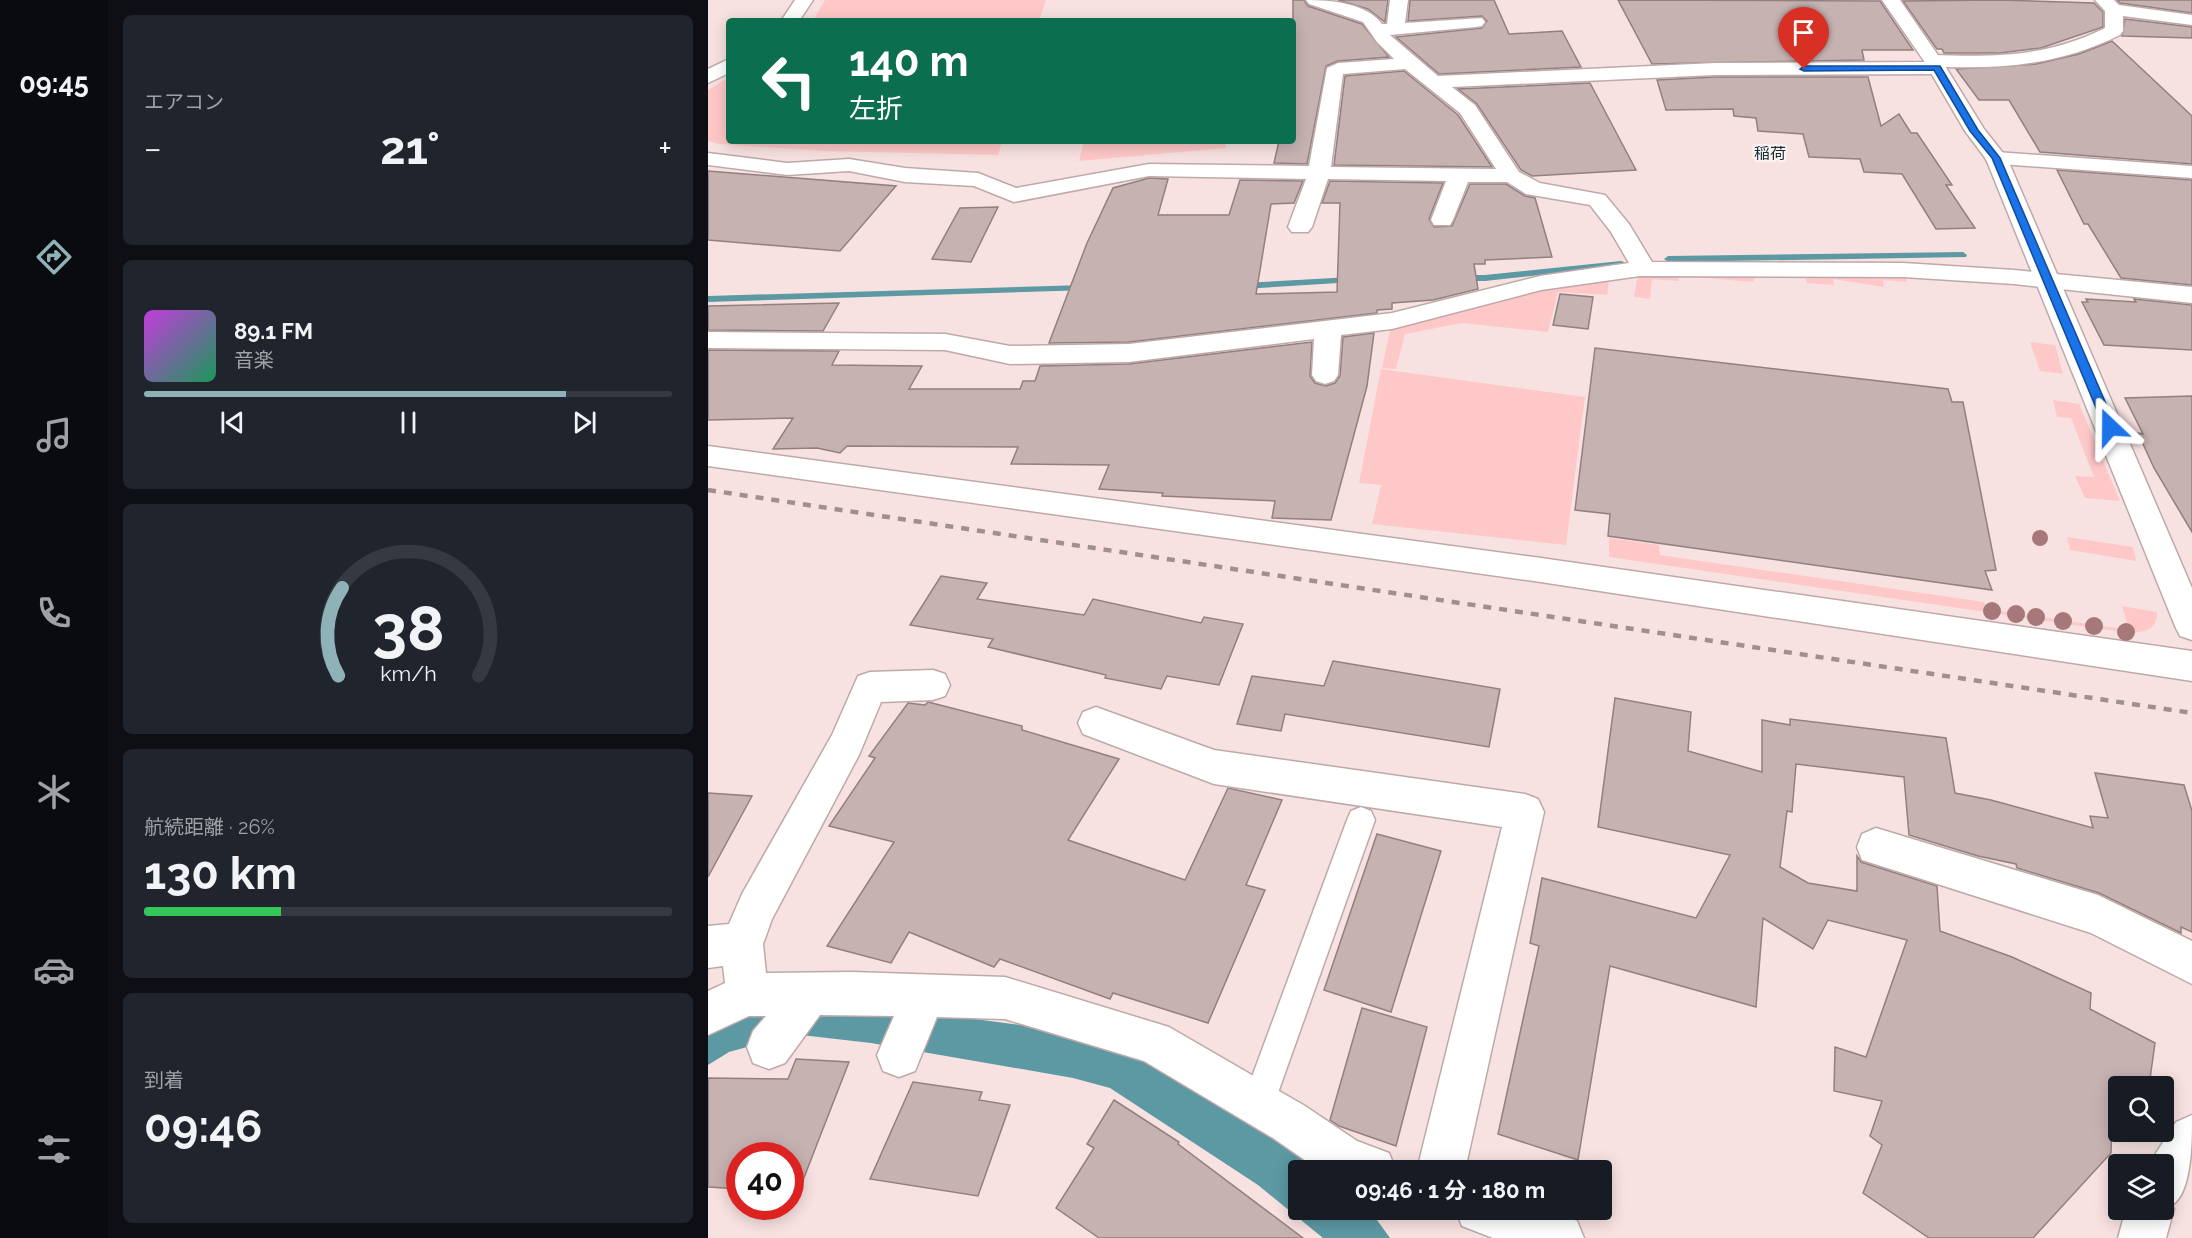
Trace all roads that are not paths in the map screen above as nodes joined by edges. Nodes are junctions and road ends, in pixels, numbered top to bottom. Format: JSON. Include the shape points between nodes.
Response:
{"nodes":[{"id":1,"x":804,"y":0,"type":"edge"},
{"id":2,"x":1315,"y":0,"type":"edge"},
{"id":3,"x":1400,"y":0,"type":"edge"},
{"id":4,"x":1891,"y":0,"type":"edge"},
{"id":5,"x":2109,"y":5,"type":"edge"},
{"id":6,"x":792,"y":18,"type":"edge"},
{"id":7,"x":1465,"y":18,"type":"dead end"},
{"id":8,"x":2192,"y":20,"type":"edge"},
{"id":9,"x":1386,"y":29,"type":"junction"},
{"id":10,"x":1409,"y":63,"type":"junction"},
{"id":11,"x":1935,"y":65,"type":"junction"},
{"id":12,"x":726,"y":67,"type":"edge"},
{"id":13,"x":708,"y":77,"type":"edge"},
{"id":14,"x":1435,"y":82,"type":"junction"},
{"id":15,"x":1996,"y":158,"type":"junction"},
{"id":16,"x":708,"y":159,"type":"edge"},
{"id":17,"x":2192,"y":171,"type":"edge"},
{"id":18,"x":1319,"y":173,"type":"junction"},
{"id":19,"x":1459,"y":176,"type":"junction"},
{"id":20,"x":1511,"y":176,"type":"junction"},
{"id":21,"x":1442,"y":220,"type":"dead end"},
{"id":22,"x":1300,"y":226,"type":"dead end"},
{"id":23,"x":1640,"y":269,"type":"junction"},
{"id":24,"x":2048,"y":282,"type":"junction"},
{"id":25,"x":2192,"y":295,"type":"edge"},
{"id":26,"x":1328,"y":330,"type":"junction"},
{"id":27,"x":708,"y":340,"type":"edge"},
{"id":28,"x":1325,"y":375,"type":"dead end"},
{"id":29,"x":708,"y":456,"type":"edge"},
{"id":30,"x":2192,"y":626,"type":"edge"},
{"id":31,"x":2192,"y":666,"type":"edge"},
{"id":32,"x":933,"y":686,"type":"dead end"},
{"id":33,"x":1096,"y":723,"type":"dead end"},
{"id":34,"x":1361,"y":820,"type":"dead end"},
{"id":35,"x":1876,"y":847,"type":"dead end"},
{"id":36,"x":725,"y":945,"type":"edge"},
{"id":37,"x":2192,"y":963,"type":"edge"},
{"id":38,"x":810,"y":993,"type":"junction"},
{"id":39,"x":747,"y":995,"type":"junction"},
{"id":40,"x":925,"y":995,"type":"junction"},
{"id":41,"x":708,"y":1013,"type":"edge"},
{"id":42,"x":769,"y":1047,"type":"dead end"},
{"id":43,"x":899,"y":1055,"type":"dead end"},
{"id":44,"x":1258,"y":1104,"type":"junction"},
{"id":45,"x":2192,"y":1138,"type":"edge"},
{"id":46,"x":1346,"y":1160,"type":"edge"},
{"id":47,"x":1443,"y":1160,"type":"edge"},
{"id":48,"x":2174,"y":1167,"type":"edge"},
{"id":49,"x":1510,"y":1220,"type":"edge"},
{"id":50,"x":2147,"y":1220,"type":"edge"},
{"id":51,"x":1560,"y":1238,"type":"edge"},
{"id":52,"x":2142,"y":1238,"type":"edge"}],
"edges":[{"from":1,"to":6,"type":"street"},
{"from":2,"to":9,"type":"street","via":[[1369,18]]},
{"from":3,"to":9,"type":"street"},
{"from":4,"to":11,"type":"street"},
{"from":5,"to":8,"type":"street"},
{"from":5,"to":11,"type":"street","via":[[2114,31],[2091,44],[2040,60]]},
{"from":7,"to":9,"type":"street"},
{"from":9,"to":10,"type":"street"},
{"from":10,"to":14,"type":"street"},
{"from":10,"to":18,"type":"street","via":[[1334,72]]},
{"from":11,"to":14,"type":"street","via":[[1715,69]]},
{"from":11,"to":15,"type":"street"},
{"from":12,"to":13,"type":"street"},
{"from":14,"to":20,"type":"street","via":[[1468,109]]},
{"from":15,"to":17,"type":"street"},
{"from":15,"to":24,"type":"street"},
{"from":16,"to":18,"type":"street","via":[[787,169],[849,165],[905,175],[978,180],[1014,195],[1149,170]]},
{"from":18,"to":19,"type":"street"},
{"from":18,"to":22,"type":"street"},
{"from":19,"to":20,"type":"street"},
{"from":19,"to":21,"type":"street"},
{"from":20,"to":23,"type":"street","via":[[1534,189],[1597,200],[1621,229],[1641,263]]},
{"from":23,"to":24,"type":"street","via":[[1903,270]]},
{"from":23,"to":26,"type":"street","via":[[1540,283],[1392,321]]},
{"from":24,"to":25,"type":"street"},
{"from":24,"to":30,"type":"street"},
{"from":26,"to":27,"type":"street","via":[[1129,353],[1055,355],[1010,355],[945,342]]},
{"from":26,"to":28,"type":"street"},
{"from":29,"to":31,"type":"street","via":[[1557,573]]},
{"from":32,"to":36,"type":"street","via":[[870,687],[846,744],[756,908]]},
{"from":33,"to":47,"type":"street","via":[[1214,767],[1525,812]]},
{"from":34,"to":44,"type":"lane"},
{"from":35,"to":37,"type":"street","via":[[2097,915]]},
{"from":36,"to":39,"type":"street"},
{"from":38,"to":39,"type":"street"},
{"from":38,"to":40,"type":"street"},
{"from":38,"to":42,"type":"street"},
{"from":39,"to":41,"type":"street"},
{"from":40,"to":43,"type":"street"},
{"from":40,"to":44,"type":"street","via":[[1005,998],[1154,1042]]},
{"from":44,"to":46,"type":"street"},
{"from":45,"to":48,"type":"street"},
{"from":49,"to":51,"type":"street"},
{"from":50,"to":52,"type":"street"}]}
